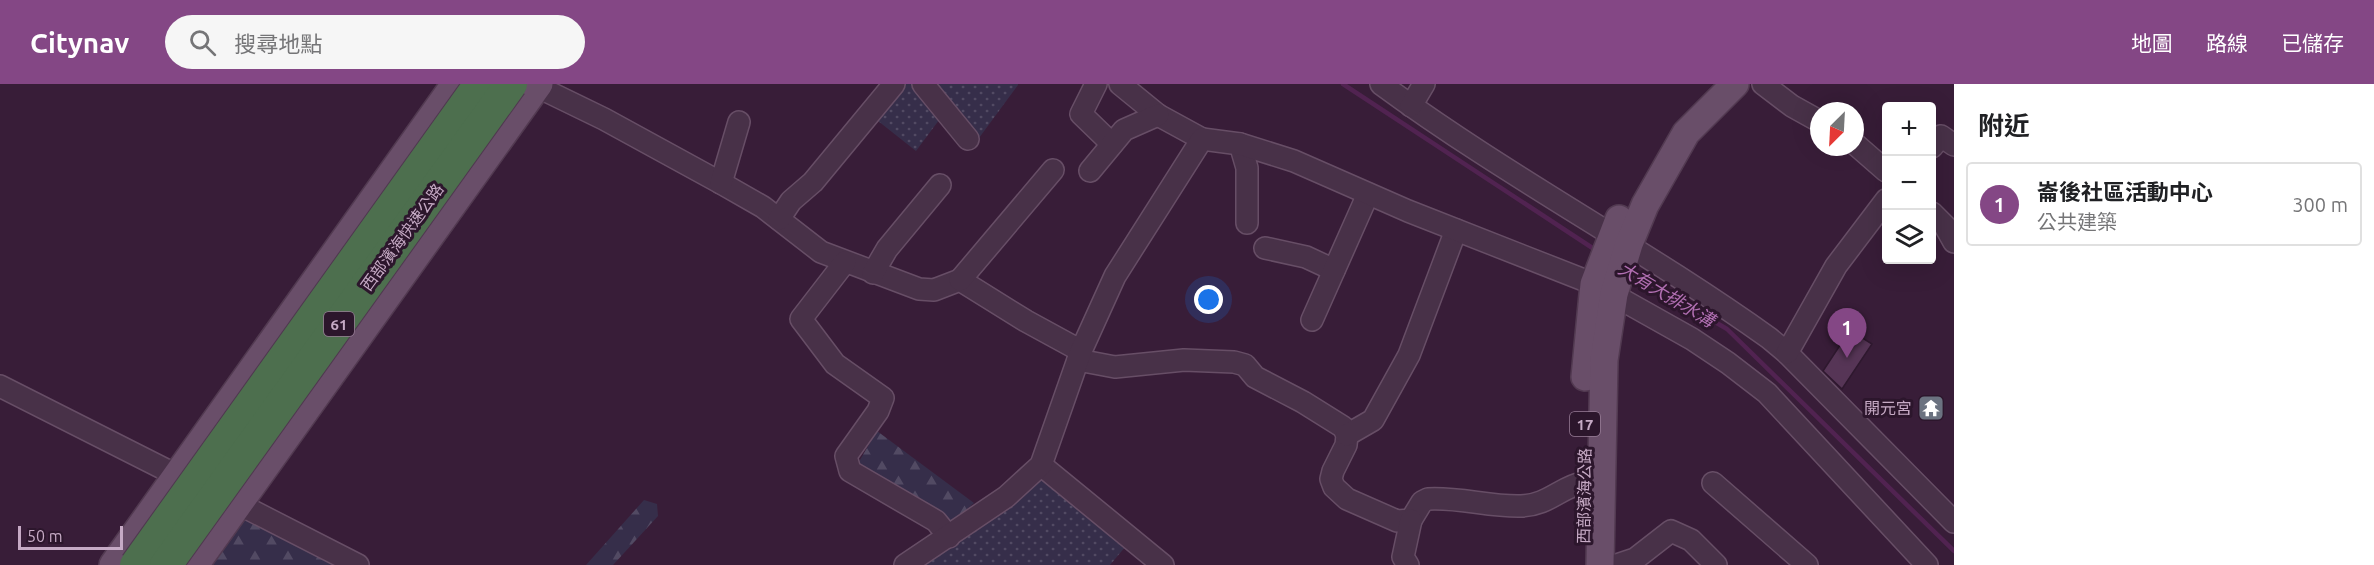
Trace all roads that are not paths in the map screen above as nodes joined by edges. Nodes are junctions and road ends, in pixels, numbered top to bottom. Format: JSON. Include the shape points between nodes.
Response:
{"nodes":[{"id":1,"x":455,"y":84,"type":"edge"},
{"id":2,"x":480,"y":84,"type":"edge"},
{"id":3,"x":894,"y":84,"type":"edge"},
{"id":4,"x":922,"y":84,"type":"edge"},
{"id":5,"x":1096,"y":84,"type":"edge"},
{"id":6,"x":1120,"y":84,"type":"edge"},
{"id":7,"x":1381,"y":84,"type":"edge"},
{"id":8,"x":1424,"y":84,"type":"edge"},
{"id":9,"x":1708,"y":84,"type":"edge"},
{"id":10,"x":1735,"y":84,"type":"edge"},
{"id":11,"x":1763,"y":84,"type":"edge"},
{"id":12,"x":530,"y":85,"type":"edge"},
{"id":13,"x":1411,"y":106,"type":"junction"},
{"id":14,"x":1158,"y":115,"type":"junction"},
{"id":15,"x":1810,"y":116,"type":"edge"},
{"id":16,"x":739,"y":122,"type":"dead end"},
{"id":17,"x":968,"y":139,"type":"dead end"},
{"id":18,"x":1202,"y":140,"type":"junction"},
{"id":19,"x":1936,"y":142,"type":"edge"},
{"id":20,"x":1112,"y":144,"type":"junction"},
{"id":21,"x":1240,"y":144,"type":"junction"},
{"id":22,"x":1954,"y":145,"type":"edge"},
{"id":23,"x":1864,"y":152,"type":"edge"},
{"id":24,"x":1882,"y":167,"type":"edge"},
{"id":25,"x":1053,"y":170,"type":"dead end"},
{"id":26,"x":1090,"y":171,"type":"dead end"},
{"id":27,"x":721,"y":183,"type":"junction"},
{"id":28,"x":940,"y":185,"type":"dead end"},
{"id":29,"x":1368,"y":194,"type":"junction"},
{"id":30,"x":1882,"y":206,"type":"edge"},
{"id":31,"x":1936,"y":217,"type":"edge"},
{"id":32,"x":779,"y":219,"type":"junction"},
{"id":33,"x":1247,"y":224,"type":"dead end"},
{"id":34,"x":1456,"y":230,"type":"junction"},
{"id":35,"x":1621,"y":239,"type":"junction"},
{"id":36,"x":1954,"y":242,"type":"edge"},
{"id":37,"x":1265,"y":248,"type":"dead end"},
{"id":38,"x":845,"y":262,"type":"junction"},
{"id":39,"x":1334,"y":270,"type":"junction"},
{"id":40,"x":873,"y":273,"type":"junction"},
{"id":41,"x":960,"y":280,"type":"junction"},
{"id":42,"x":1604,"y":289,"type":"junction"},
{"id":43,"x":1312,"y":320,"type":"dead end"},
{"id":44,"x":1787,"y":353,"type":"junction"},
{"id":45,"x":1080,"y":355,"type":"junction"},
{"id":46,"x":0,"y":386,"type":"edge"},
{"id":47,"x":1347,"y":435,"type":"junction"},
{"id":48,"x":1041,"y":465,"type":"junction"},
{"id":49,"x":177,"y":477,"type":"junction"},
{"id":50,"x":1585,"y":482,"type":"junction"},
{"id":51,"x":1713,"y":483,"type":"dead end"},
{"id":52,"x":239,"y":503,"type":"junction"},
{"id":53,"x":1412,"y":520,"type":"junction"},
{"id":54,"x":1954,"y":522,"type":"edge"},
{"id":55,"x":949,"y":537,"type":"junction"},
{"id":56,"x":1921,"y":563,"type":"edge"},
{"id":57,"x":113,"y":565,"type":"edge"},
{"id":58,"x":136,"y":565,"type":"edge"},
{"id":59,"x":166,"y":565,"type":"edge"},
{"id":60,"x":195,"y":565,"type":"edge"},
{"id":61,"x":358,"y":565,"type":"edge"},
{"id":62,"x":905,"y":565,"type":"edge"},
{"id":63,"x":1163,"y":565,"type":"edge"},
{"id":64,"x":1407,"y":565,"type":"edge"},
{"id":65,"x":1582,"y":565,"type":"edge"},
{"id":66,"x":1600,"y":565,"type":"edge"},
{"id":67,"x":1617,"y":565,"type":"edge"},
{"id":68,"x":1716,"y":565,"type":"edge"},
{"id":69,"x":1807,"y":565,"type":"edge"}],
"edges":[{"from":1,"to":49,"type":"main road"},
{"from":2,"to":58,"type":"highway","name":"西部濱海快速公路","number":"61","bridge":true},
{"from":3,"to":32,"type":"street"},
{"from":4,"to":17,"type":"street"},
{"from":5,"to":20,"type":"street","via":[[1081,114]]},
{"from":6,"to":14,"type":"street"},
{"from":7,"to":13,"type":"street"},
{"from":8,"to":13,"type":"street"},
{"from":9,"to":35,"type":"main road","number":"17","via":[[1666,134],[1625,204]]},
{"from":10,"to":35,"type":"main road","number":"17","via":[[1686,133]]},
{"from":11,"to":15,"type":"street"},
{"from":12,"to":27,"type":"street","via":[[604,119]]},
{"from":12,"to":52,"type":"main road"},
{"from":12,"to":59,"type":"highway","name":"西部濱海快速公路","number":"61","bridge":true},
{"from":13,"to":35,"type":"street"},
{"from":14,"to":18,"type":"street"},
{"from":14,"to":20,"type":"street","via":[[1124,130]]},
{"from":16,"to":27,"type":"street"},
{"from":18,"to":21,"type":"street"},
{"from":18,"to":45,"type":"street","via":[[1115,276]]},
{"from":19,"to":22,"type":"street","via":[[1941,136]]},
{"from":20,"to":26,"type":"street"},
{"from":21,"to":29,"type":"street","via":[[1294,161]]},
{"from":21,"to":33,"type":"street","via":[[1248,168]]},
{"from":23,"to":24,"type":"street"},
{"from":25,"to":41,"type":"street"},
{"from":27,"to":32,"type":"street"},
{"from":28,"to":40,"type":"street","via":[[887,249]]},
{"from":29,"to":34,"type":"street"},
{"from":29,"to":39,"type":"street"},
{"from":30,"to":44,"type":"street","via":[[1836,266]]},
{"from":31,"to":36,"type":"street"},
{"from":32,"to":38,"type":"street","via":[[821,252]]},
{"from":34,"to":42,"type":"street"},
{"from":34,"to":47,"type":"street","via":[[1409,355],[1373,420]]},
{"from":35,"to":42,"type":"main road","number":"17"},
{"from":35,"to":44,"type":"street"},
{"from":37,"to":39,"type":"street","via":[[1306,257]]},
{"from":38,"to":40,"type":"street"},
{"from":38,"to":55,"type":"street","via":[[801,319],[835,363],[883,398],[846,456],[850,471],[936,521]]},
{"from":39,"to":43,"type":"street"},
{"from":40,"to":41,"type":"street","via":[[919,289],[934,290]]},
{"from":41,"to":45,"type":"street"},
{"from":42,"to":50,"type":"main road","name":"西部濱海公路","number":"17","via":[[1585,362]]},
{"from":42,"to":56,"type":"street","via":[[1728,363],[1767,393]]},
{"from":42,"to":66,"type":"main road","name":"西部濱海公路","number":"17"},
{"from":44,"to":54,"type":"street"},
{"from":45,"to":47,"type":"street","via":[[1114,367],[1184,360],[1245,365],[1256,377],[1303,402],[1343,428]]},
{"from":45,"to":48,"type":"street"},
{"from":46,"to":49,"type":"street"},
{"from":47,"to":53,"type":"street","via":[[1347,445],[1331,479],[1334,487],[1347,499],[1397,521]]},
{"from":48,"to":55,"type":"street","via":[[1006,497]]},
{"from":48,"to":63,"type":"street"},
{"from":49,"to":52,"type":"street"},
{"from":49,"to":57,"type":"main road"},
{"from":50,"to":53,"type":"street","via":[[1571,485],[1546,501],[1521,506],[1428,499]]},
{"from":50,"to":65,"type":"main road","name":"西部濱海公路","number":"17"},
{"from":51,"to":69,"type":"street"},
{"from":52,"to":60,"type":"main road"},
{"from":52,"to":61,"type":"street"},
{"from":53,"to":64,"type":"street","via":[[1403,557]]},
{"from":55,"to":62,"type":"street"},
{"from":67,"to":68,"type":"street","via":[[1635,559],[1671,531],[1691,540]]}]}
